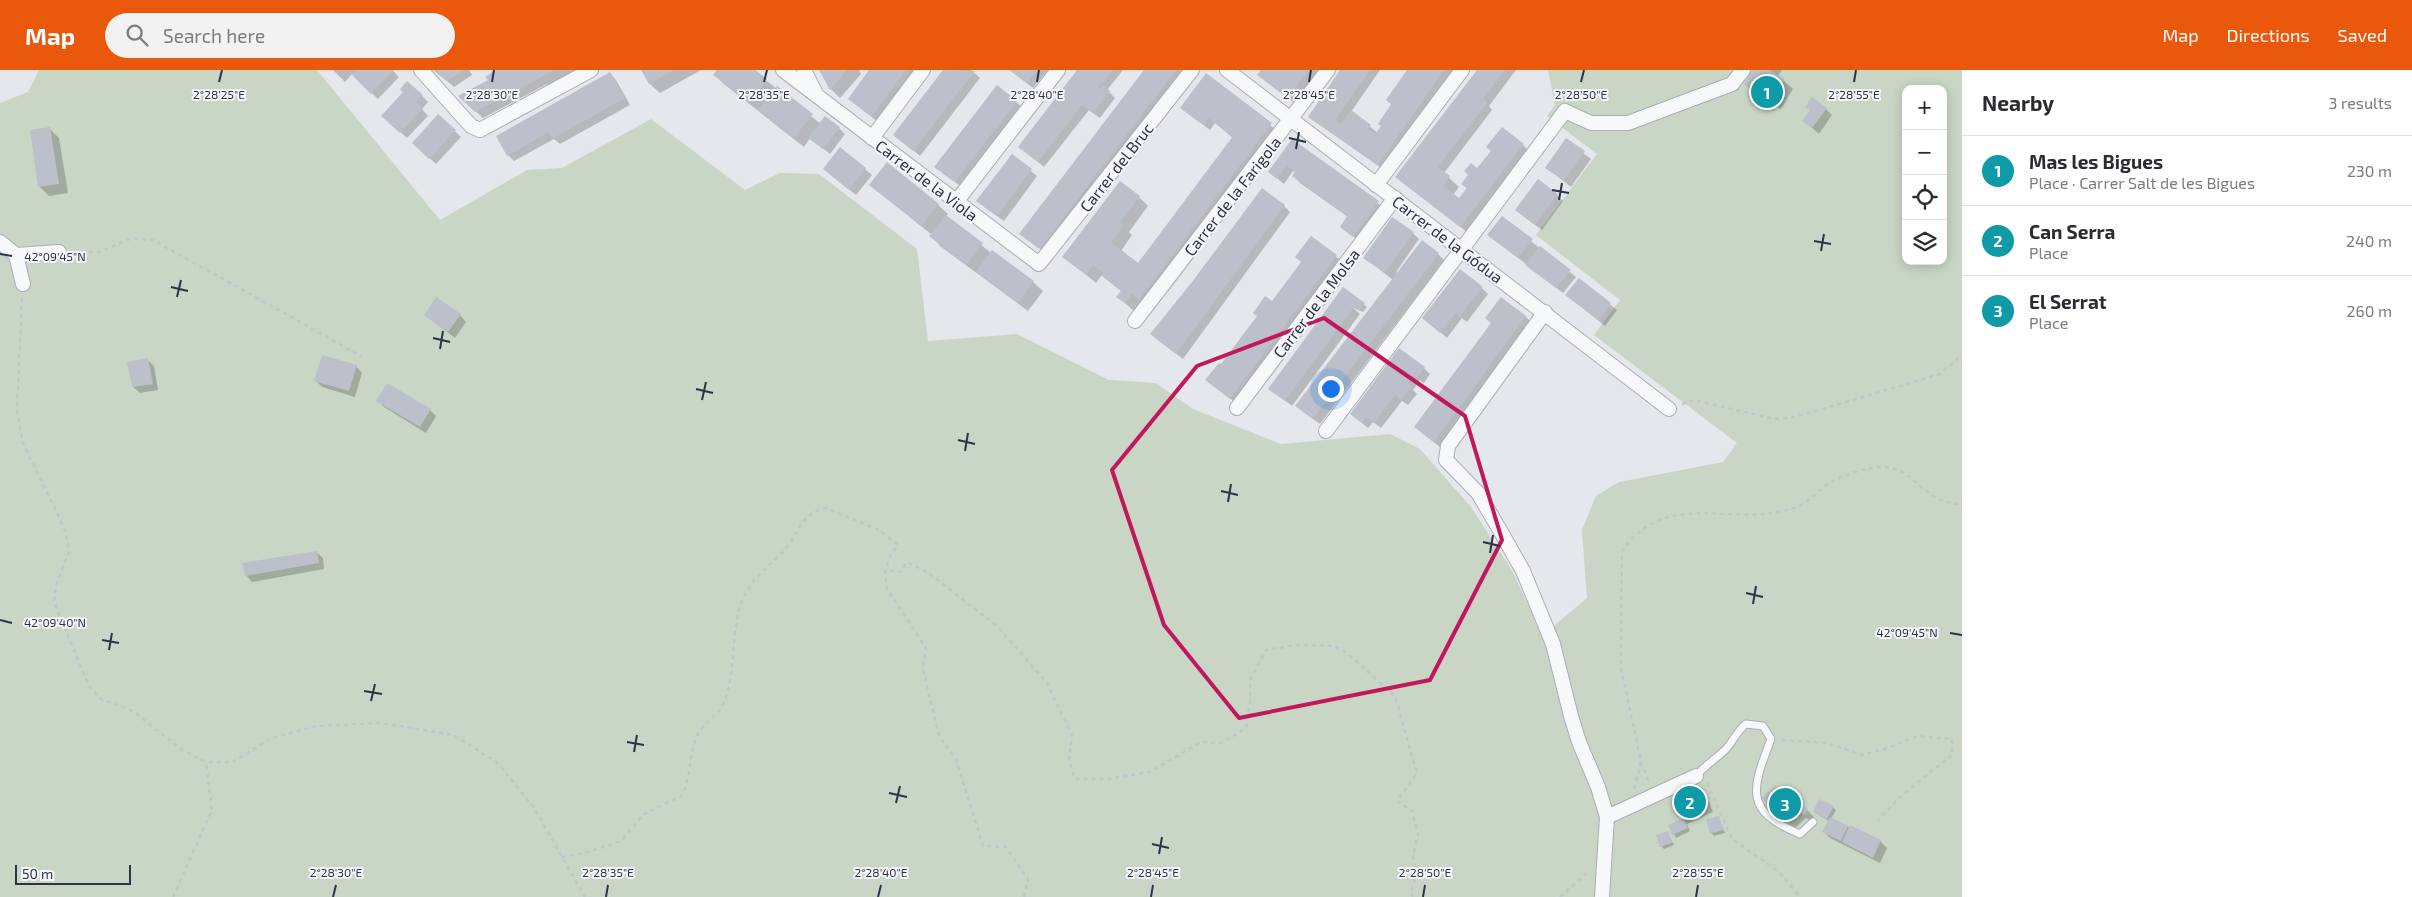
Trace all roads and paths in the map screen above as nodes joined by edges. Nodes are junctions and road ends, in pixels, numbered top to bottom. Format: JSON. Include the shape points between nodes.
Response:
{"nodes":[{"id":1,"x":422,"y":70,"type":"edge"},
{"id":2,"x":592,"y":70,"type":"edge"},
{"id":3,"x":784,"y":70,"type":"edge"},
{"id":4,"x":804,"y":70,"type":"edge"},
{"id":5,"x":923,"y":70,"type":"edge"},
{"id":6,"x":1058,"y":70,"type":"edge"},
{"id":7,"x":1192,"y":70,"type":"edge"},
{"id":8,"x":1226,"y":70,"type":"edge"},
{"id":9,"x":1328,"y":70,"type":"edge"},
{"id":10,"x":1462,"y":70,"type":"edge"},
{"id":11,"x":1743,"y":70,"type":"edge"},
{"id":12,"x":816,"y":95,"type":"junction"},
{"id":13,"x":1291,"y":119,"type":"junction"},
{"id":14,"x":872,"y":138,"type":"junction"},
{"id":15,"x":1376,"y":185,"type":"junction"},
{"id":16,"x":1395,"y":198,"type":"junction"},
{"id":17,"x":956,"y":202,"type":"junction"},
{"id":18,"x":0,"y":242,"type":"edge"},
{"id":19,"x":1461,"y":248,"type":"junction"},
{"id":20,"x":59,"y":252,"type":"joint"},
{"id":21,"x":16,"y":255,"type":"junction"},
{"id":22,"x":1039,"y":264,"type":"joint"},
{"id":23,"x":23,"y":284,"type":"joint"},
{"id":24,"x":1545,"y":312,"type":"junction"},
{"id":25,"x":1135,"y":321,"type":"dead end"},
{"id":26,"x":1962,"y":355,"type":"edge"},
{"id":27,"x":361,"y":356,"type":"dead end"},
{"id":28,"x":1237,"y":408,"type":"dead end"},
{"id":29,"x":1669,"y":409,"type":"joint"},
{"id":30,"x":1326,"y":431,"type":"dead end"},
{"id":31,"x":1962,"y":504,"type":"edge"},
{"id":32,"x":885,"y":571,"type":"junction"},
{"id":33,"x":1771,"y":739,"type":"junction"},
{"id":34,"x":206,"y":762,"type":"junction"},
{"id":35,"x":1641,"y":762,"type":"junction"},
{"id":36,"x":1696,"y":776,"type":"junction"},
{"id":37,"x":1654,"y":795,"type":"junction"},
{"id":38,"x":1629,"y":807,"type":"junction"},
{"id":39,"x":1607,"y":818,"type":"junction"},
{"id":40,"x":1813,"y":822,"type":"dead end"},
{"id":41,"x":1874,"y":825,"type":"dead end"},
{"id":42,"x":1604,"y":857,"type":"junction"},
{"id":43,"x":562,"y":858,"type":"junction"},
{"id":44,"x":173,"y":897,"type":"edge"},
{"id":45,"x":585,"y":897,"type":"edge"},
{"id":46,"x":1024,"y":897,"type":"edge"},
{"id":47,"x":1413,"y":897,"type":"edge"},
{"id":48,"x":1560,"y":897,"type":"edge"},
{"id":49,"x":1602,"y":897,"type":"edge"},
{"id":50,"x":1800,"y":897,"type":"edge"}],
"edges":[{"from":1,"to":2,"type":"street","via":[[471,126],[480,130]]},
{"from":3,"to":12,"type":"street","name":"Carrer de la Viola"},
{"from":4,"to":12,"type":"street","name":"Carrer de la Viola"},
{"from":5,"to":14,"type":"street"},
{"from":6,"to":17,"type":"street"},
{"from":7,"to":22,"type":"street","name":"Carrer del Bruc"},
{"from":8,"to":13,"type":"street","name":"Carrer de la Gódua"},
{"from":9,"to":13,"type":"street","name":"Carrer de la Farigola"},
{"from":10,"to":15,"type":"street"},
{"from":11,"to":19,"type":"street","via":[[1732,84],[1628,124],[1590,123],[1565,111]]},
{"from":12,"to":14,"type":"street","name":"Carrer de la Viola"},
{"from":13,"to":15,"type":"street","name":"Carrer de la Gódua"},
{"from":13,"to":25,"type":"street","name":"Carrer de la Farigola"},
{"from":14,"to":17,"type":"street","name":"Carrer de la Viola"},
{"from":15,"to":16,"type":"street","name":"Carrer de la Gódua"},
{"from":16,"to":19,"type":"street","name":"Carrer de la Gódua"},
{"from":16,"to":28,"type":"street","name":"Carrer de la Molsa"},
{"from":17,"to":22,"type":"street","name":"Carrer de la Viola"},
{"from":18,"to":21,"type":"street"},
{"from":19,"to":24,"type":"street","name":"Carrer de la Gódua"},
{"from":19,"to":30,"type":"street"},
{"from":20,"to":21,"type":"street"},
{"from":20,"to":27,"type":"path","via":[[100,252],[132,238],[153,240]]},
{"from":21,"to":23,"type":"street"},
{"from":23,"to":34,"type":"path","via":[[17,409],[23,443],[65,530],[69,552],[56,586],[54,602],[89,686],[101,698],[133,711],[182,750]]},
{"from":24,"to":29,"type":"street","name":"Carrer de la Gódua"},
{"from":24,"to":39,"type":"street","via":[[1448,446],[1446,460],[1478,493],[1523,571],[1553,644],[1578,742],[1598,786]]},
{"from":26,"to":29,"type":"path","via":[[1940,374],[1795,417],[1774,419],[1694,400]]},
{"from":31,"to":35,"type":"path","via":[[1937,498],[1901,470],[1882,467],[1866,469],[1829,483],[1800,506],[1774,514],[1666,516],[1640,530],[1622,551],[1621,668]]},
{"from":32,"to":43,"type":"path","via":[[898,546],[879,530],[826,508],[806,516],[790,542],[764,568],[742,600],[731,658],[732,679],[724,702],[696,738],[688,779],[681,796],[644,814],[621,841]]},
{"from":32,"to":46,"type":"path","via":[[887,589],[926,648],[923,669],[939,736],[956,759],[983,846],[1006,847],[1028,879]]},
{"from":32,"to":47,"type":"path","via":[[900,572],[907,562],[929,573],[998,627],[1047,683],[1056,698],[1072,736],[1069,760],[1075,779],[1107,779],[1150,772],[1201,742],[1222,743],[1246,728],[1250,680],[1266,650],[1296,644],[1334,646],[1347,653],[1395,696],[1417,774],[1396,801],[1412,811],[1418,835],[1413,855],[1416,873],[1411,892]]},
{"from":33,"to":36,"type":"lane","via":[[1763,726],[1746,724]]},
{"from":33,"to":40,"type":"lane","via":[[1756,787],[1759,807],[1778,825],[1800,834]]},
{"from":33,"to":41,"type":"path","via":[[1828,743],[1860,755],[1885,750],[1918,736],[1952,739],[1952,755],[1901,796]]},
{"from":34,"to":43,"type":"path","via":[[233,762],[269,739],[316,726],[381,723],[454,735],[499,764],[534,808]]},
{"from":34,"to":44,"type":"path","via":[[212,810]]},
{"from":35,"to":37,"type":"path"},
{"from":35,"to":38,"type":"path"},
{"from":36,"to":37,"type":"street"},
{"from":36,"to":50,"type":"path","via":[[1709,786],[1732,839],[1778,871]]},
{"from":37,"to":38,"type":"street"},
{"from":38,"to":39,"type":"street"},
{"from":39,"to":42,"type":"street"},
{"from":42,"to":48,"type":"path"},
{"from":42,"to":49,"type":"street"},
{"from":43,"to":45,"type":"path"}]}
